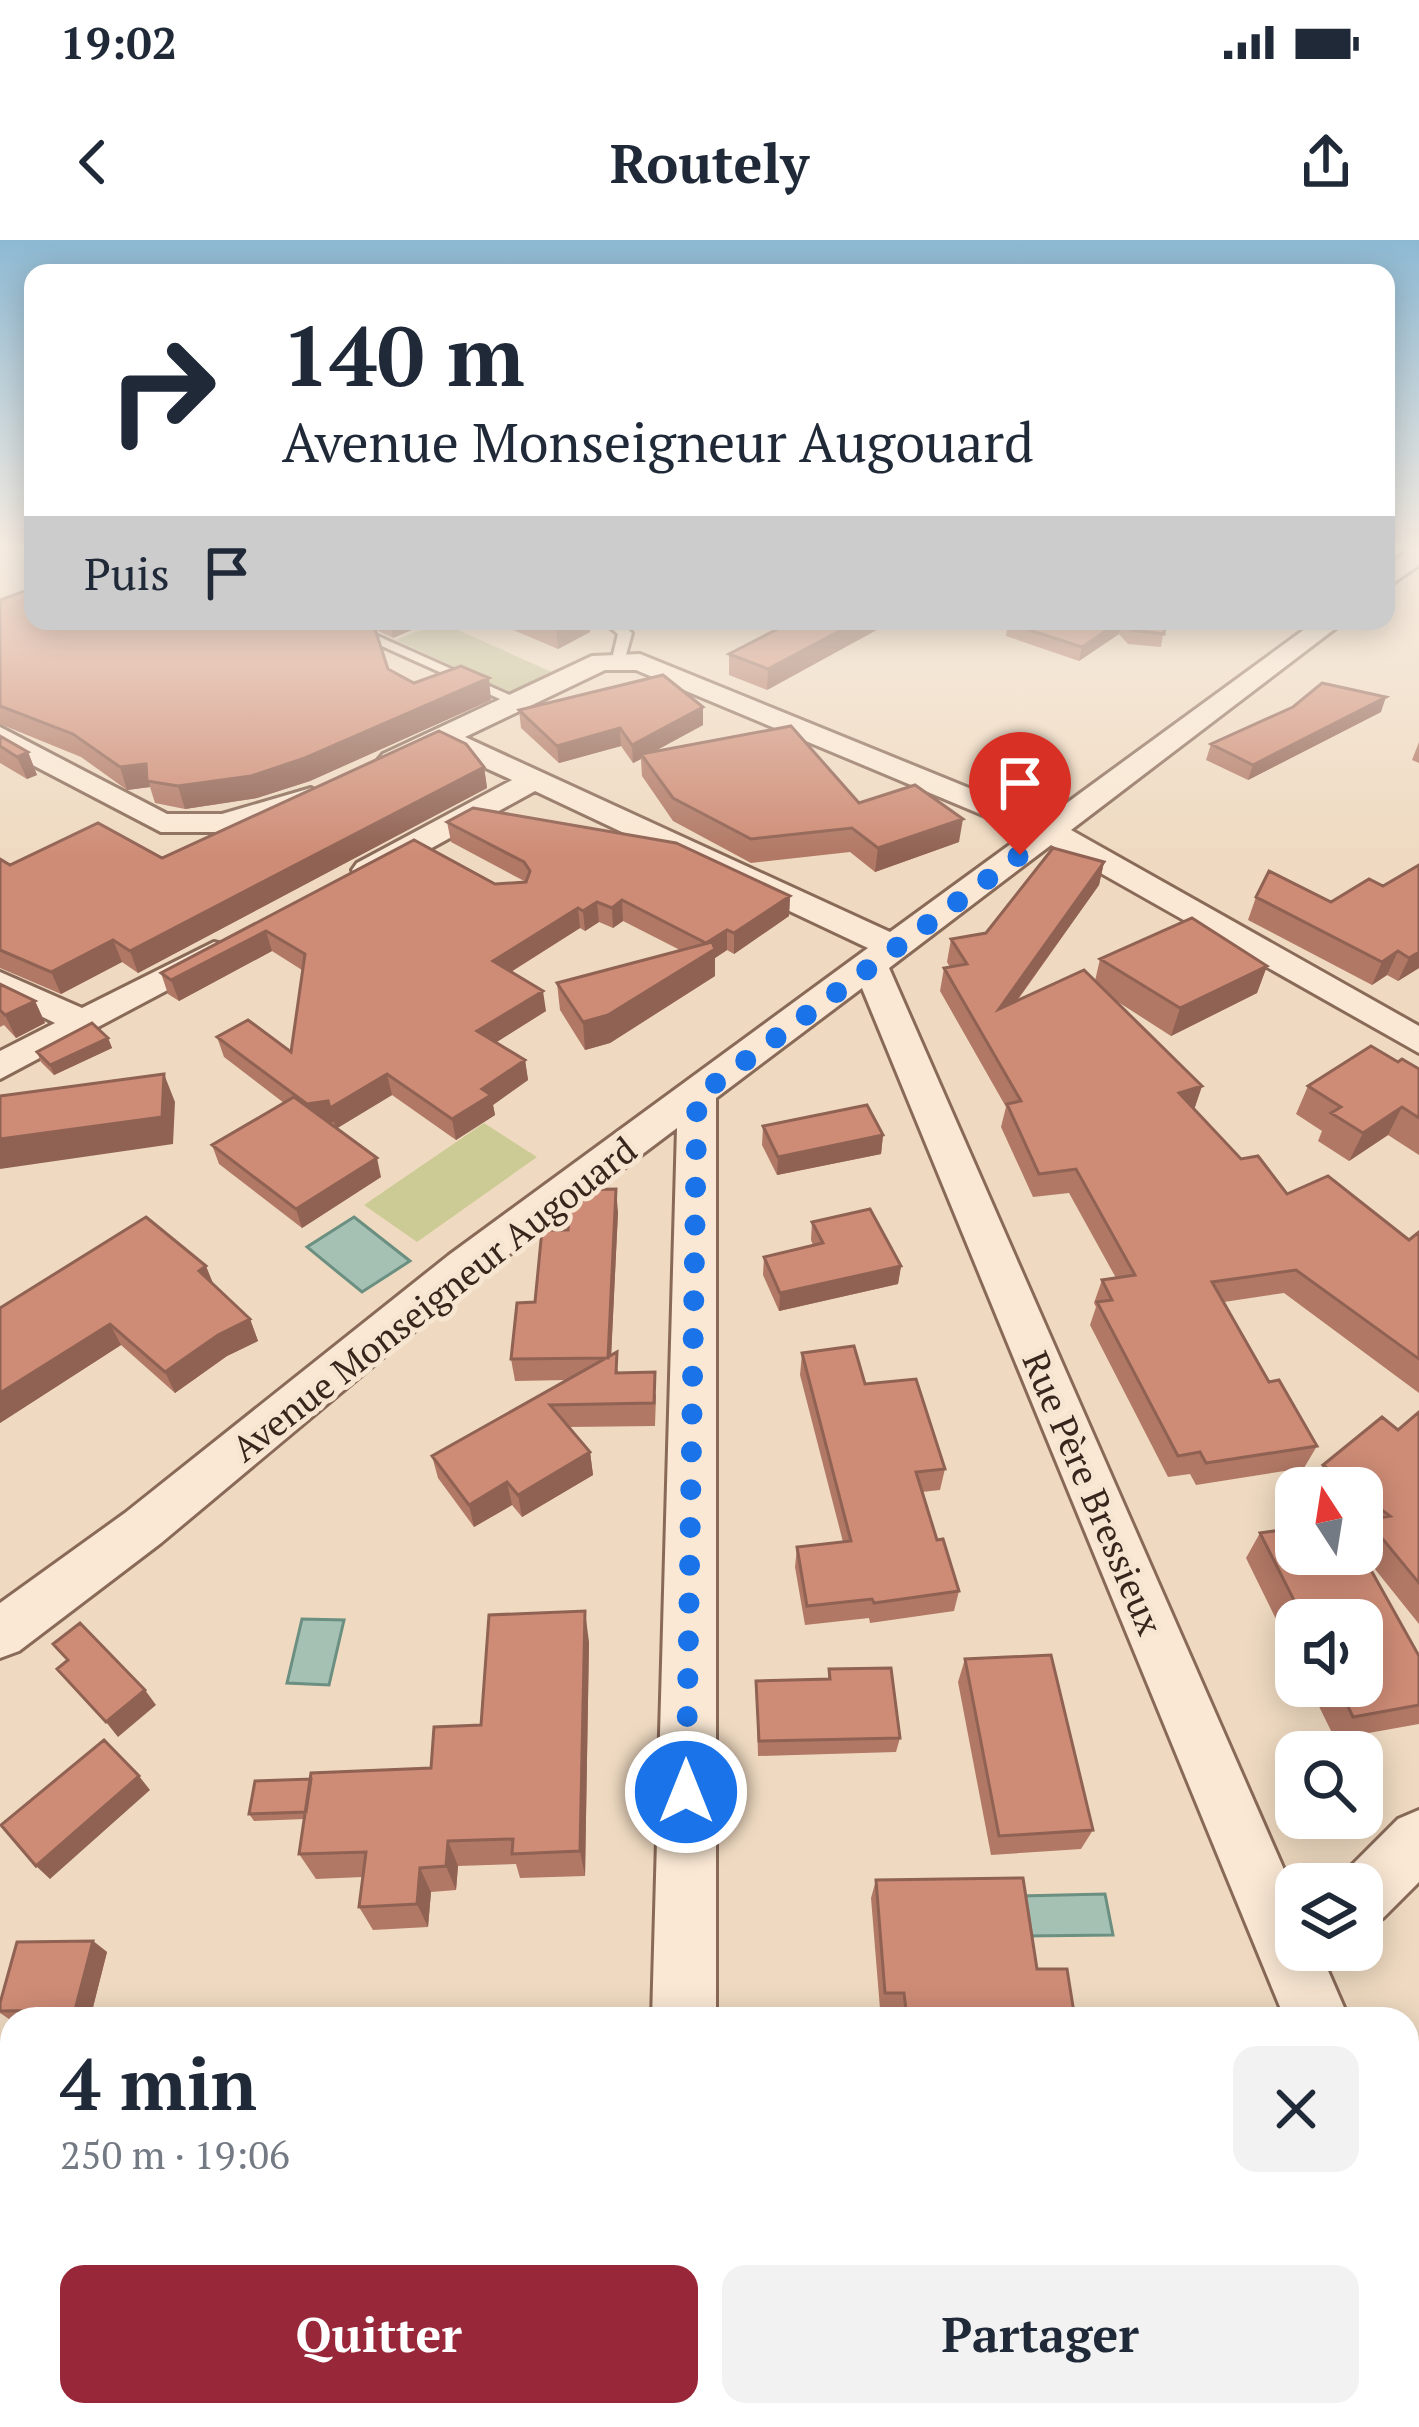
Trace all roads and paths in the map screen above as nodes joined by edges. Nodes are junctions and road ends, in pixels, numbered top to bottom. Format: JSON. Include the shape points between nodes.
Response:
{"nodes":[{"id":1,"x":399,"y":650,"type":"edge"},
{"id":2,"x":621,"y":650,"type":"edge"},
{"id":3,"x":1293,"y":650,"type":"edge"},
{"id":4,"x":619,"y":659,"type":"junction"},
{"id":5,"x":516,"y":701,"type":"junction"},
{"id":6,"x":0,"y":736,"type":"edge"},
{"id":7,"x":443,"y":737,"type":"junction"},
{"id":8,"x":536,"y":779,"type":"junction"},
{"id":9,"x":1051,"y":832,"type":"junction"},
{"id":10,"x":419,"y":843,"type":"junction"},
{"id":11,"x":456,"y":863,"type":"edge"},
{"id":12,"x":335,"y":888,"type":"edge"},
{"id":13,"x":251,"y":932,"type":"edge"},
{"id":14,"x":883,"y":958,"type":"junction"},
{"id":15,"x":0,"y":983,"type":"edge"},
{"id":16,"x":83,"y":1022,"type":"junction"},
{"id":17,"x":1419,"y":1041,"type":"edge"},
{"id":18,"x":0,"y":1066,"type":"edge"},
{"id":19,"x":697,"y":1097,"type":"junction"},
{"id":20,"x":0,"y":1634,"type":"edge"},
{"id":21,"x":1419,"y":1840,"type":"edge"},
{"id":22,"x":1383,"y":1876,"type":"edge"},
{"id":23,"x":1307,"y":1978,"type":"edge"},
{"id":24,"x":684,"y":2007,"type":"edge"}],
"edges":[{"from":1,"to":5,"type":"lane"},
{"from":2,"to":4,"type":"lane"},
{"from":3,"to":9,"type":"street","name":"Avenue Monseigneur Augouard"},
{"from":4,"to":5,"type":"street"},
{"from":4,"to":9,"type":"street"},
{"from":5,"to":7,"type":"street"},
{"from":6,"to":7,"type":"street","via":[[161,823],[224,823],[304,801]]},
{"from":7,"to":8,"type":"street"},
{"from":8,"to":10,"type":"street"},
{"from":8,"to":14,"type":"street"},
{"from":9,"to":14,"type":"street","name":"Avenue Monseigneur Augouard"},
{"from":9,"to":17,"type":"street"},
{"from":10,"to":11,"type":"street"},
{"from":10,"to":12,"type":"street"},
{"from":13,"to":16,"type":"street"},
{"from":14,"to":19,"type":"street","name":"Avenue Monseigneur Augouard"},
{"from":14,"to":23,"type":"street","name":"Rue Père Bressieux"},
{"from":15,"to":16,"type":"street"},
{"from":16,"to":18,"type":"street"},
{"from":19,"to":20,"type":"street","name":"Avenue Monseigneur Augouard","via":[[464,1267]]},
{"from":19,"to":24,"type":"street"},
{"from":21,"to":22,"type":"street"}]}
